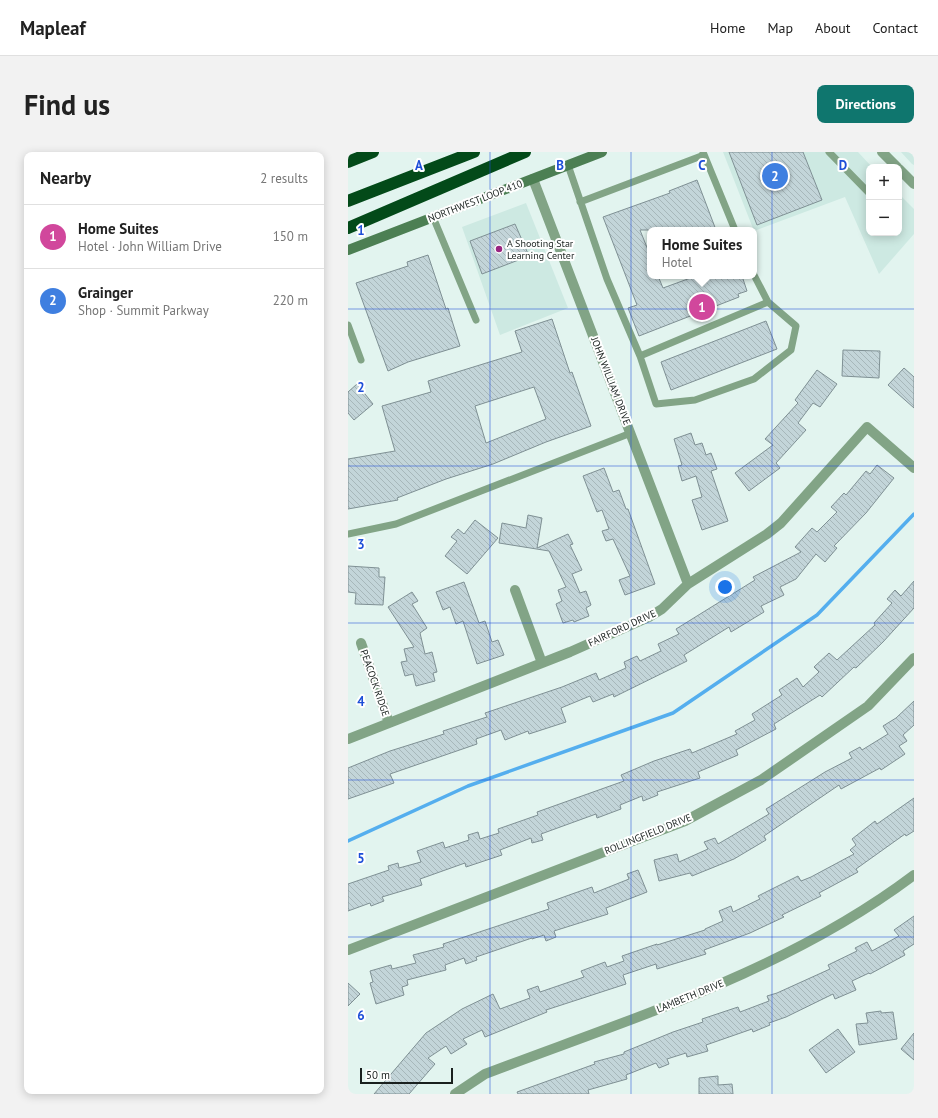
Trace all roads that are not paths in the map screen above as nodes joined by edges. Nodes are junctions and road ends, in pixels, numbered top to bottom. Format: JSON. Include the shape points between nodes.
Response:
{"nodes":[{"id":1,"x":373,"y":152,"type":"edge"},
{"id":2,"x":474,"y":152,"type":"edge"},
{"id":3,"x":525,"y":152,"type":"edge"},
{"id":4,"x":602,"y":152,"type":"edge"},
{"id":5,"x":828,"y":152,"type":"edge"},
{"id":6,"x":882,"y":152,"type":"edge"},
{"id":7,"x":703,"y":153,"type":"edge"},
{"id":8,"x":348,"y":162,"type":"edge"},
{"id":9,"x":893,"y":164,"type":"edge"},
{"id":10,"x":568,"y":165,"type":"junction"},
{"id":11,"x":902,"y":172,"type":"edge"},
{"id":12,"x":533,"y":178,"type":"junction"},
{"id":13,"x":914,"y":184,"type":"edge"},
{"id":14,"x":866,"y":190,"type":"edge"},
{"id":15,"x":348,"y":201,"type":"edge"},
{"id":16,"x":580,"y":202,"type":"junction"},
{"id":17,"x":433,"y":217,"type":"junction"},
{"id":18,"x":734,"y":227,"type":"edge"},
{"id":19,"x":348,"y":228,"type":"edge"},
{"id":20,"x":348,"y":250,"type":"edge"},
{"id":21,"x":756,"y":279,"type":"edge"},
{"id":22,"x":768,"y":302,"type":"junction"},
{"id":23,"x":476,"y":320,"type":"dead end"},
{"id":24,"x":348,"y":325,"type":"edge"},
{"id":25,"x":640,"y":356,"type":"junction"},
{"id":26,"x":361,"y":360,"type":"dead end"},
{"id":27,"x":631,"y":433,"type":"junction"},
{"id":28,"x":914,"y":468,"type":"edge"},
{"id":29,"x":348,"y":534,"type":"edge"},
{"id":30,"x":688,"y":584,"type":"junction"},
{"id":31,"x":515,"y":590,"type":"dead end"},
{"id":32,"x":361,"y":643,"type":"dead end"},
{"id":33,"x":914,"y":658,"type":"edge"},
{"id":34,"x":542,"y":663,"type":"junction"},
{"id":35,"x":389,"y":723,"type":"junction"},
{"id":36,"x":348,"y":739,"type":"edge"},
{"id":37,"x":914,"y":875,"type":"edge"},
{"id":38,"x":348,"y":950,"type":"edge"},
{"id":39,"x":455,"y":1094,"type":"edge"}],
"edges":[{"from":1,"to":8,"type":"highway"},
{"from":2,"to":15,"type":"highway"},
{"from":3,"to":19,"type":"highway"},
{"from":4,"to":10,"type":"main road","name":"NORTHWEST LOOP 410"},
{"from":5,"to":14,"type":"lane"},
{"from":6,"to":9,"type":"street"},
{"from":7,"to":16,"type":"lane"},
{"from":7,"to":18,"type":"lane"},
{"from":10,"to":12,"type":"main road","name":"NORTHWEST LOOP 410"},
{"from":10,"to":16,"type":"lane"},
{"from":11,"to":13,"type":"street"},
{"from":12,"to":17,"type":"main road","name":"NORTHWEST LOOP 410"},
{"from":12,"to":27,"type":"street","name":"JOHN WILLIAM DRIVE"},
{"from":16,"to":25,"type":"lane","via":[[607,279]]},
{"from":17,"to":20,"type":"main road","name":"NORTHWEST LOOP 410"},
{"from":17,"to":23,"type":"lane"},
{"from":21,"to":22,"type":"lane"},
{"from":22,"to":25,"type":"lane"},
{"from":22,"to":25,"type":"lane","via":[[796,326],[791,350],[754,379],[695,400],[656,404]]},
{"from":24,"to":26,"type":"lane"},
{"from":27,"to":29,"type":"lane","via":[[396,524]]},
{"from":27,"to":30,"type":"street","name":"JOHN WILLIAM DRIVE"},
{"from":28,"to":30,"type":"street","name":"FAIRFORD DRIVE","via":[[867,427],[781,523]]},
{"from":30,"to":34,"type":"street","name":"FAIRFORD DRIVE","via":[[649,618]]},
{"from":31,"to":34,"type":"street"},
{"from":32,"to":35,"type":"street","name":"PEACOCK RIDGE"},
{"from":33,"to":38,"type":"street","name":"ROLLINGFIELD DRIVE","via":[[868,706],[761,780],[685,821]]},
{"from":34,"to":35,"type":"street","name":"FAIRFORD DRIVE"},
{"from":35,"to":36,"type":"street","name":"FAIRFORD DRIVE"},
{"from":37,"to":39,"type":"street","name":"LAMBETH DRIVE","via":[[888,895],[792,952],[711,988],[485,1074]]}]}
